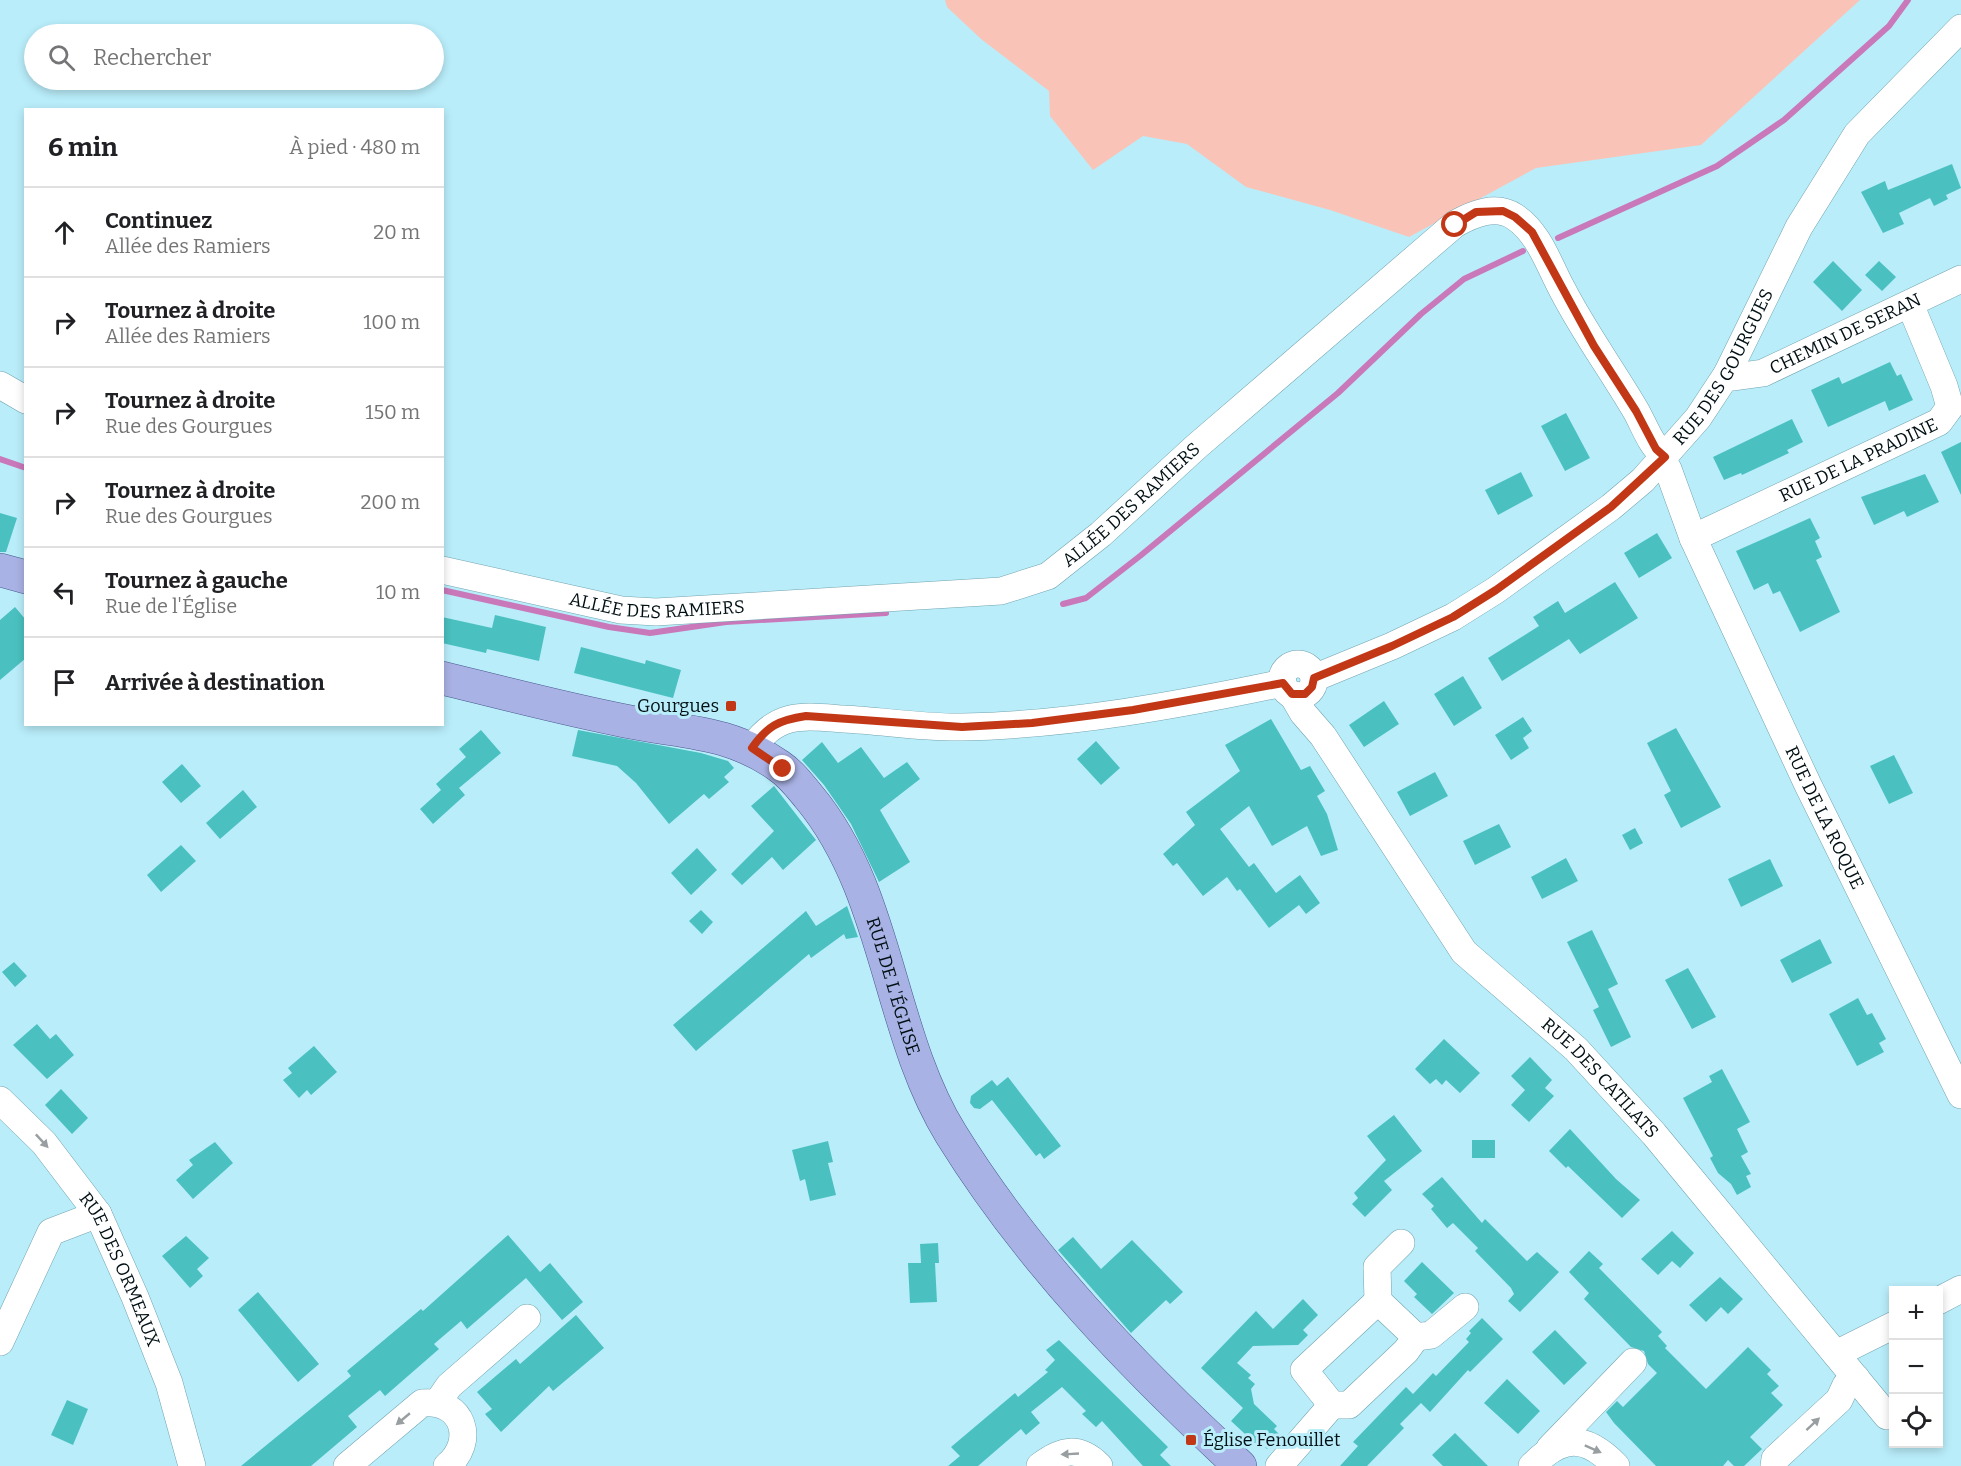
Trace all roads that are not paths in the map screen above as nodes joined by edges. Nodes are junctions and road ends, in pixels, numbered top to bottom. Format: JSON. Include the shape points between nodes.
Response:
{"nodes":[{"id":1,"x":1961,"y":28,"type":"edge"},
{"id":2,"x":1961,"y":279,"type":"edge"},
{"id":3,"x":1910,"y":304,"type":"junction"},
{"id":4,"x":1727,"y":374,"type":"junction"},
{"id":5,"x":0,"y":385,"type":"edge"},
{"id":6,"x":24,"y":399,"type":"edge"},
{"id":7,"x":1662,"y":459,"type":"junction"},
{"id":8,"x":1692,"y":538,"type":"junction"},
{"id":9,"x":0,"y":570,"type":"edge"},
{"id":10,"x":444,"y":570,"type":"edge"},
{"id":11,"x":24,"y":576,"type":"edge"},
{"id":12,"x":444,"y":678,"type":"edge"},
{"id":13,"x":1300,"y":687,"type":"junction"},
{"id":14,"x":752,"y":748,"type":"junction"},
{"id":15,"x":1961,"y":1095,"type":"edge"},
{"id":16,"x":0,"y":1100,"type":"edge"},
{"id":17,"x":92,"y":1206,"type":"junction"},
{"id":18,"x":1401,"y":1243,"type":"dead end"},
{"id":19,"x":1961,"y":1289,"type":"edge"},
{"id":20,"x":1943,"y":1298,"type":"edge"},
{"id":21,"x":1377,"y":1301,"type":"junction"},
{"id":22,"x":1465,"y":1308,"type":"dead end"},
{"id":23,"x":527,"y":1318,"type":"dead end"},
{"id":24,"x":1889,"y":1327,"type":"edge"},
{"id":25,"x":1416,"y":1337,"type":"junction"},
{"id":26,"x":0,"y":1342,"type":"edge"},
{"id":27,"x":1836,"y":1354,"type":"junction"},
{"id":28,"x":1633,"y":1362,"type":"dead end"},
{"id":29,"x":1856,"y":1378,"type":"junction"},
{"id":30,"x":438,"y":1402,"type":"junction"},
{"id":31,"x":1332,"y":1405,"type":"junction"},
{"id":32,"x":1887,"y":1416,"type":"dead end"},
{"id":33,"x":1541,"y":1457,"type":"edge"},
{"id":34,"x":192,"y":1466,"type":"edge"},
{"id":35,"x":347,"y":1466,"type":"edge"},
{"id":36,"x":447,"y":1466,"type":"edge"},
{"id":37,"x":1040,"y":1466,"type":"edge"},
{"id":38,"x":1100,"y":1466,"type":"edge"},
{"id":39,"x":1240,"y":1466,"type":"edge"},
{"id":40,"x":1280,"y":1466,"type":"edge"},
{"id":41,"x":1616,"y":1466,"type":"edge"},
{"id":42,"x":1774,"y":1466,"type":"edge"}],
"edges":[{"from":1,"to":4,"type":"street","name":"RUE DES GOURGUES","via":[[1857,134],[1799,227]]},
{"from":2,"to":3,"type":"street","name":"CHEMIN DE SERAN"},
{"from":3,"to":4,"type":"street","name":"CHEMIN DE SERAN","via":[[1763,373],[1734,377]]},
{"from":3,"to":8,"type":"street","name":"RUE DE LA PRADINE","via":[[1950,407],[1939,422]]},
{"from":4,"to":7,"type":"street","name":"RUE DES GOURGUES","via":[[1698,418]]},
{"from":5,"to":6,"type":"street"},
{"from":7,"to":8,"type":"street","name":"RUE DE LA ROQUE"},
{"from":7,"to":10,"type":"street","name":"ALLÉE DES RAMIERS","via":[[1532,232],[1503,211],[1476,212],[1455,225],[1268,385],[1101,534],[1048,576],[1029,584],[1001,591],[656,612],[621,610]]},
{"from":7,"to":13,"type":"street","name":"RUE DES GOURGUES","via":[[1601,514],[1453,617]]},
{"from":8,"to":15,"type":"street","name":"RUE DE LA ROQUE"},
{"from":9,"to":11,"type":"main road"},
{"from":12,"to":14,"type":"main road","name":"RUE DE L'ÉGLISE","via":[[625,721],[728,738]]},
{"from":13,"to":14,"type":"street","name":"RUE DES GOURGUES","via":[[1032,723],[927,726],[806,716],[764,730]]},
{"from":13,"to":27,"type":"street","name":"RUE DES CATILATS","via":[[1323,736],[1464,952],[1576,1049],[1654,1134]]},
{"from":14,"to":39,"type":"main road","name":"RUE DE L'ÉGLISE","via":[[800,786],[851,864],[911,1048],[928,1091],[956,1142],[1057,1280],[1124,1354]]},
{"from":16,"to":17,"type":"street","name":"RUE DES ORMEAUX","one_way":true,"via":[[44,1143]]},
{"from":17,"to":26,"type":"street","via":[[51,1232]]},
{"from":17,"to":34,"type":"street","name":"RUE DES ORMEAUX","via":[[135,1297],[169,1383]]},
{"from":18,"to":21,"type":"street","via":[[1377,1267]]},
{"from":19,"to":20,"type":"street"},
{"from":21,"to":25,"type":"street"},
{"from":21,"to":31,"type":"street","via":[[1304,1371]]},
{"from":22,"to":25,"type":"street","via":[[1431,1335]]},
{"from":23,"to":30,"type":"street","via":[[448,1386]]},
{"from":24,"to":27,"type":"street"},
{"from":25,"to":31,"type":"street","via":[[1349,1405]]},
{"from":27,"to":29,"type":"street","name":"RUE DES CATILATS"},
{"from":28,"to":33,"type":"street"},
{"from":29,"to":32,"type":"street","name":"RUE DES CATILATS"},
{"from":42,"to":29,"type":"street","one_way":true,"via":[[1775,1459],[1839,1400],[1846,1384]]},
{"from":30,"to":35,"type":"street","one_way":true,"via":[[422,1403]]},
{"from":30,"to":36,"type":"street","via":[[453,1409],[462,1423],[462,1443]]},
{"from":31,"to":40,"type":"street"},
{"from":33,"to":41,"type":"street","one_way":true,"via":[[1565,1443],[1582,1444],[1605,1454]]},
{"from":38,"to":37,"type":"street","one_way":true,"via":[[1088,1455],[1072,1451],[1056,1455]]}]}
